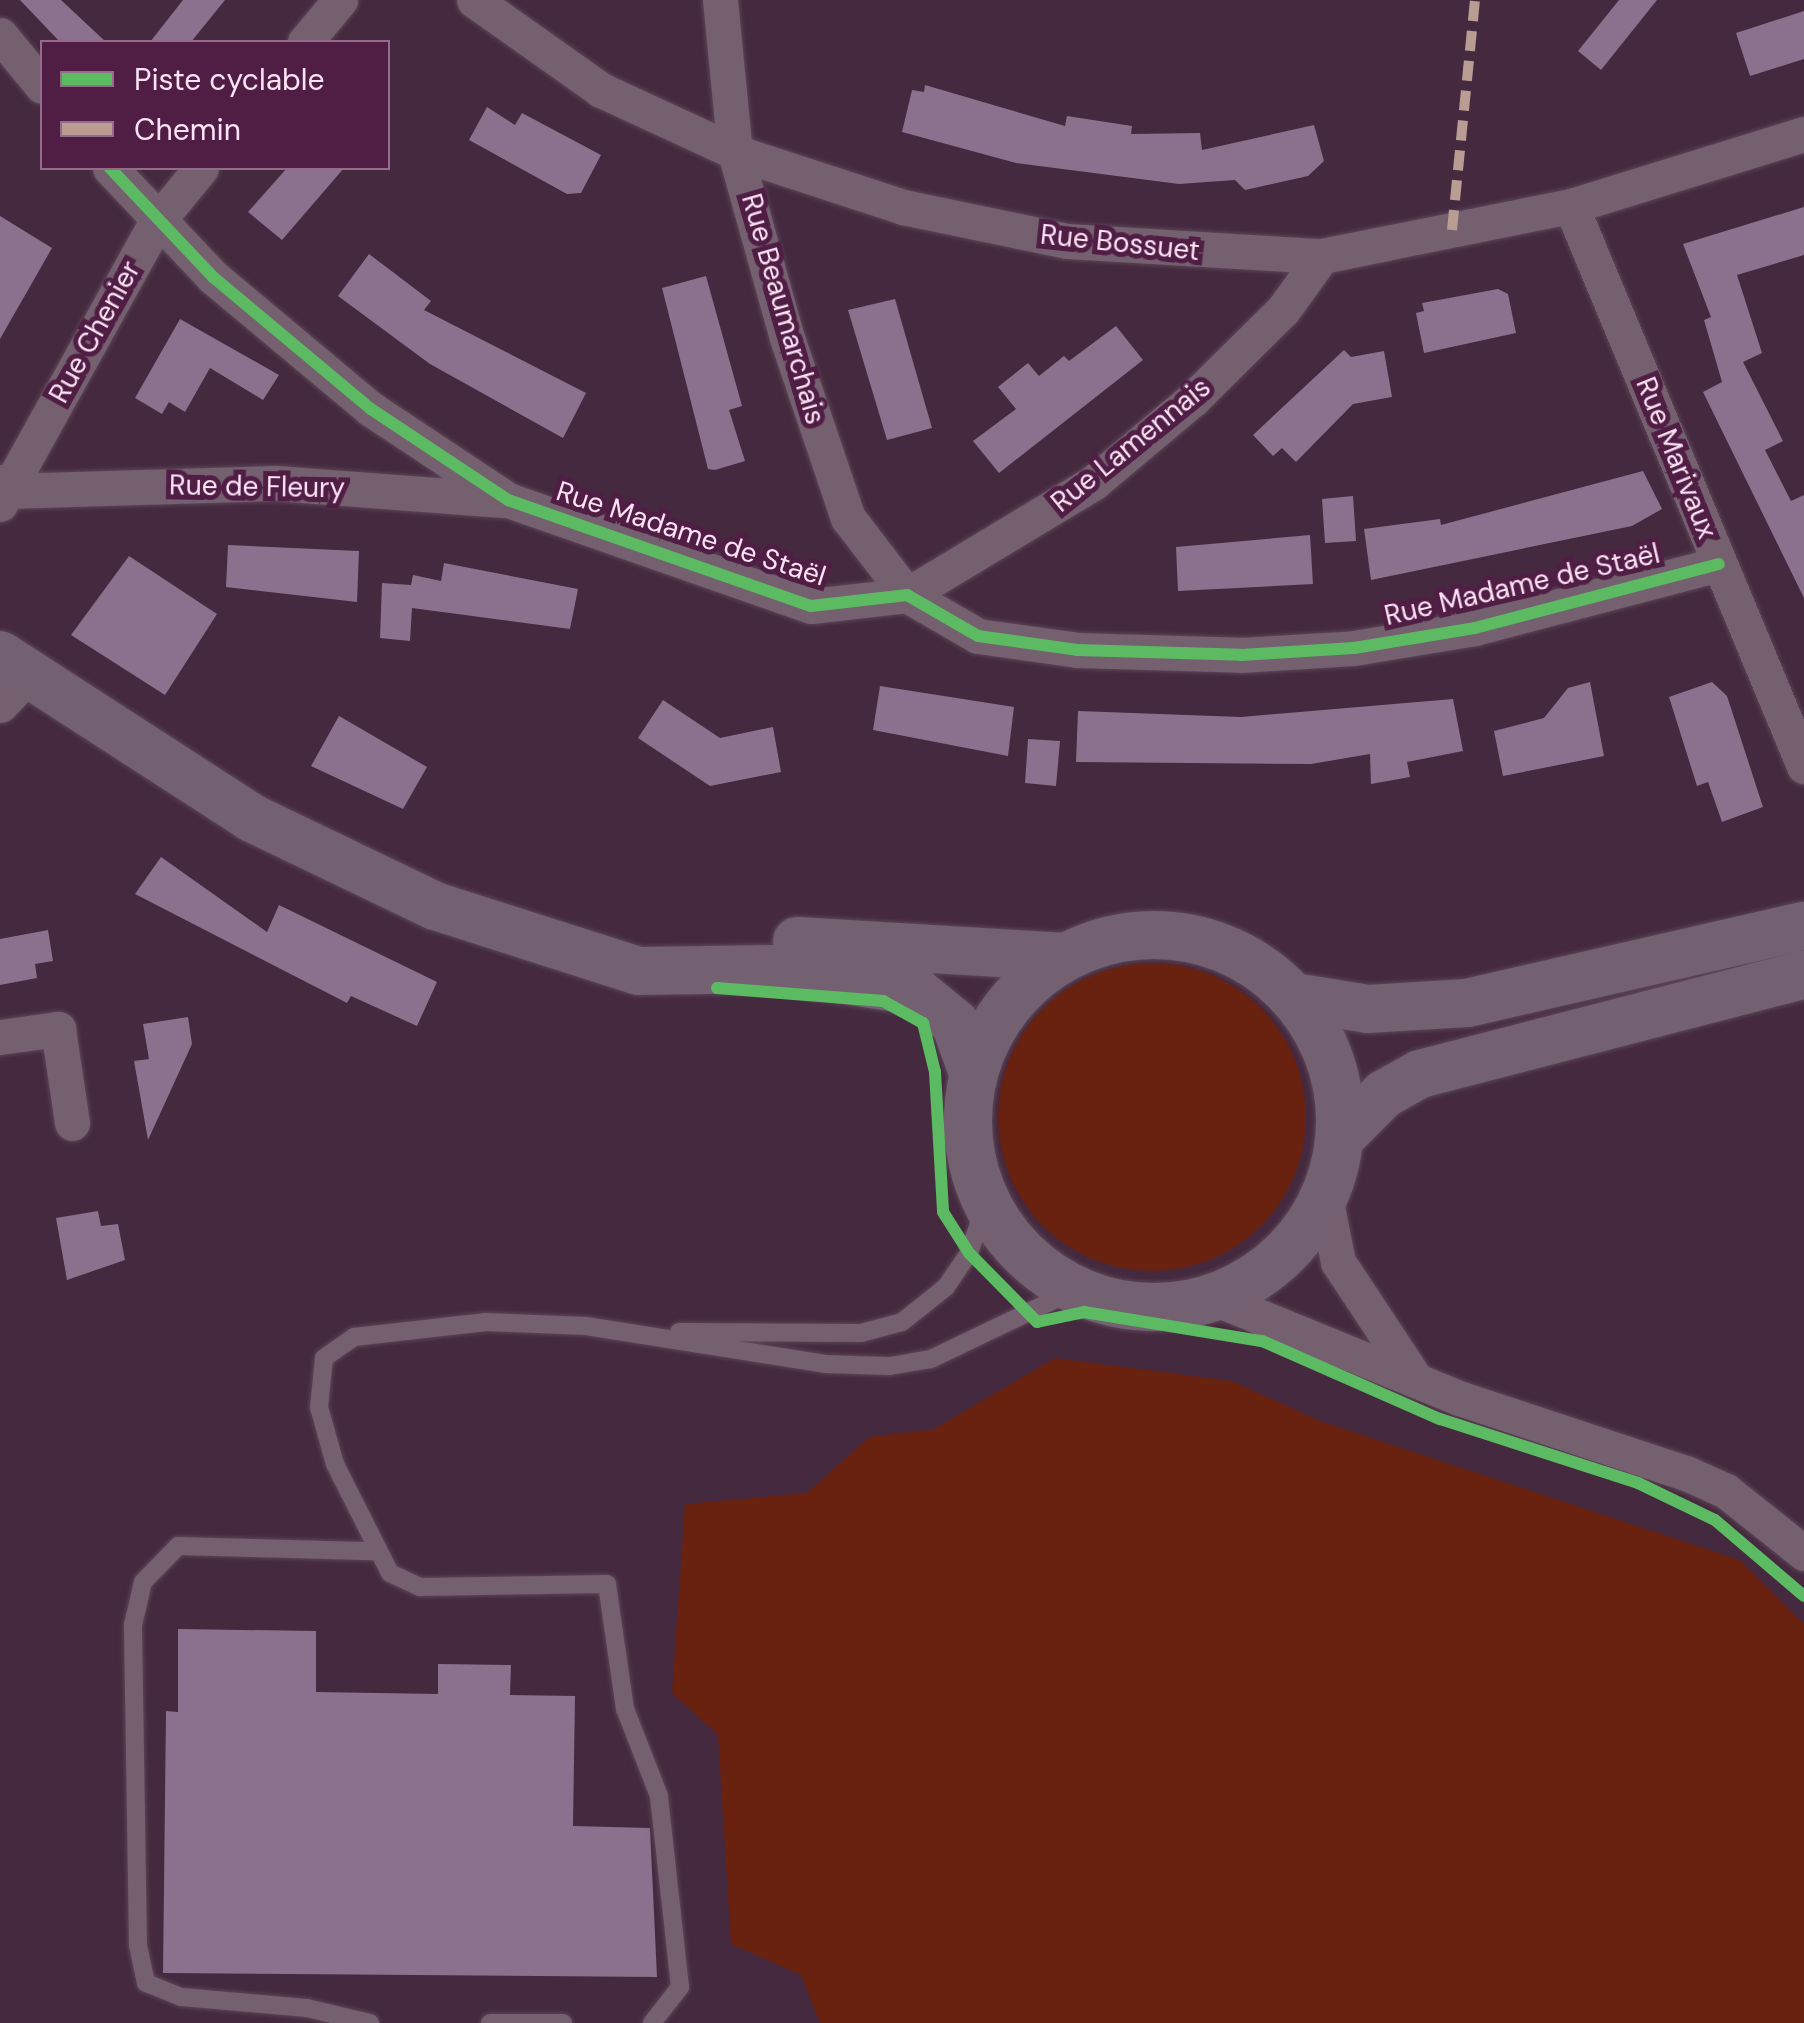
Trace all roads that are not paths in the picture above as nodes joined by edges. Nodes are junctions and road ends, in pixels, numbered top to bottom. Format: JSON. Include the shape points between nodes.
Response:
{"nodes":[{"id":1,"x":340,"y":0,"type":"edge"},
{"id":2,"x":474,"y":0,"type":"edge"},
{"id":3,"x":720,"y":0,"type":"edge"},
{"id":4,"x":0,"y":35,"type":"edge"},
{"id":5,"x":307,"y":40,"type":"edge"},
{"id":6,"x":40,"y":84,"type":"edge"},
{"id":7,"x":1804,"y":134,"type":"edge"},
{"id":8,"x":735,"y":152,"type":"junction"},
{"id":9,"x":112,"y":170,"type":"edge"},
{"id":10,"x":199,"y":170,"type":"edge"},
{"id":11,"x":1571,"y":206,"type":"junction"},
{"id":12,"x":156,"y":223,"type":"junction"},
{"id":13,"x":1322,"y":256,"type":"junction"},
{"id":14,"x":2,"y":492,"type":"edge"},
{"id":15,"x":508,"y":500,"type":"junction"},
{"id":16,"x":1719,"y":564,"type":"junction"},
{"id":17,"x":907,"y":596,"type":"junction"},
{"id":18,"x":10,"y":678,"type":"edge"},
{"id":19,"x":1804,"y":766,"type":"edge"},
{"id":20,"x":1804,"y":926,"type":"edge"},
{"id":21,"x":562,"y":946,"type":"junction"},
{"id":22,"x":1063,"y":957,"type":"junction"},
{"id":23,"x":1804,"y":975,"type":"edge"},
{"id":24,"x":1294,"y":997,"type":"junction"},
{"id":25,"x":0,"y":1037,"type":"edge"},
{"id":26,"x":972,"y":1073,"type":"junction"},
{"id":27,"x":72,"y":1123,"type":"dead end"},
{"id":28,"x":1340,"y":1137,"type":"junction"},
{"id":29,"x":1325,"y":1196,"type":"junction"},
{"id":30,"x":986,"y":1203,"type":"junction"},
{"id":31,"x":1075,"y":1290,"type":"junction"},
{"id":32,"x":1214,"y":1298,"type":"junction"},
{"id":33,"x":626,"y":1331,"type":"junction"},
{"id":34,"x":1414,"y":1377,"type":"junction"},
{"id":35,"x":374,"y":1551,"type":"junction"},
{"id":36,"x":1804,"y":1553,"type":"edge"},
{"id":37,"x":370,"y":2023,"type":"edge"},
{"id":38,"x":490,"y":2023,"type":"edge"},
{"id":39,"x":563,"y":2023,"type":"edge"},
{"id":40,"x":652,"y":2023,"type":"edge"}],
"edges":[{"from":1,"to":5,"type":"street"},
{"from":2,"to":8,"type":"street","name":"Rue Bossuet","via":[[602,90]]},
{"from":3,"to":8,"type":"street","name":"Rue Beaumarchais"},
{"from":4,"to":6,"type":"street"},
{"from":7,"to":11,"type":"street","name":"Rue Bossuet"},
{"from":8,"to":13,"type":"street","name":"Rue Bossuet","via":[[903,207],[1067,241]]},
{"from":8,"to":17,"type":"street","name":"Rue Beaumarchais","via":[[848,518]]},
{"from":9,"to":12,"type":"street","name":"Rue Madame de Staël"},
{"from":10,"to":12,"type":"street","name":"Rue Chenier"},
{"from":11,"to":13,"type":"street","name":"Rue Bossuet"},
{"from":11,"to":16,"type":"street","name":"Rue Marivaux"},
{"from":12,"to":14,"type":"street","name":"Rue Chenier"},
{"from":12,"to":15,"type":"street","name":"Rue Madame de Staël","via":[[370,409]]},
{"from":13,"to":17,"type":"street","name":"Rue Lamennais","via":[[1284,310],[1094,482]]},
{"from":14,"to":15,"type":"street","name":"Rue de Fleury","via":[[276,483]]},
{"from":15,"to":17,"type":"street","name":"Rue Madame de Staël","via":[[811,606]]},
{"from":16,"to":17,"type":"street","name":"Rue Madame de Staël","via":[[1475,628],[1354,648],[1241,655],[1077,650],[978,636]]},
{"from":16,"to":19,"type":"street","name":"Rue Marivaux"},
{"from":18,"to":21,"type":"main road","via":[[252,818],[435,906]]},
{"from":20,"to":24,"type":"main road","via":[[1467,1003],[1368,1009]]},
{"from":21,"to":22,"type":"main road","via":[[812,941]]},
{"from":21,"to":26,"type":"main road","via":[[638,972],[773,970],[916,990],[955,1023]]},
{"from":22,"to":24,"type":"main road","via":[[1111,939],[1177,937],[1256,964]]},
{"from":22,"to":26,"type":"main road","via":[[1002,1013]]},
{"from":23,"to":28,"type":"main road","via":[[1420,1074],[1384,1094]]},
{"from":24,"to":28,"type":"main road","via":[[1333,1071]]},
{"from":25,"to":27,"type":"street","via":[[58,1029]]},
{"from":26,"to":30,"type":"main road","via":[[971,1162]]},
{"from":28,"to":29,"type":"main road"},
{"from":29,"to":32,"type":"main road","via":[[1280,1258]]},
{"from":29,"to":34,"type":"street","via":[[1338,1262]]},
{"from":30,"to":31,"type":"main road","via":[[1039,1268]]},
{"from":30,"to":33,"type":"lane","via":[[969,1254],[946,1287],[902,1322],[862,1333]]},
{"from":31,"to":32,"type":"main road","via":[[1136,1306]]},
{"from":31,"to":33,"type":"lane","via":[[931,1359],[890,1366],[825,1364]]},
{"from":32,"to":34,"type":"street"},
{"from":33,"to":35,"type":"lane","via":[[405,1326],[354,1336],[324,1358],[319,1406]]},
{"from":34,"to":36,"type":"street","via":[[1726,1491]]},
{"from":35,"to":37,"type":"lane","via":[[178,1546],[143,1582],[133,1624],[138,1944],[146,1983],[182,1997],[306,2008]]},
{"from":35,"to":40,"type":"lane","via":[[390,1573],[420,1588],[607,1584],[625,1709],[659,1796],[680,1987]]},
{"from":38,"to":39,"type":"lane"}]}
